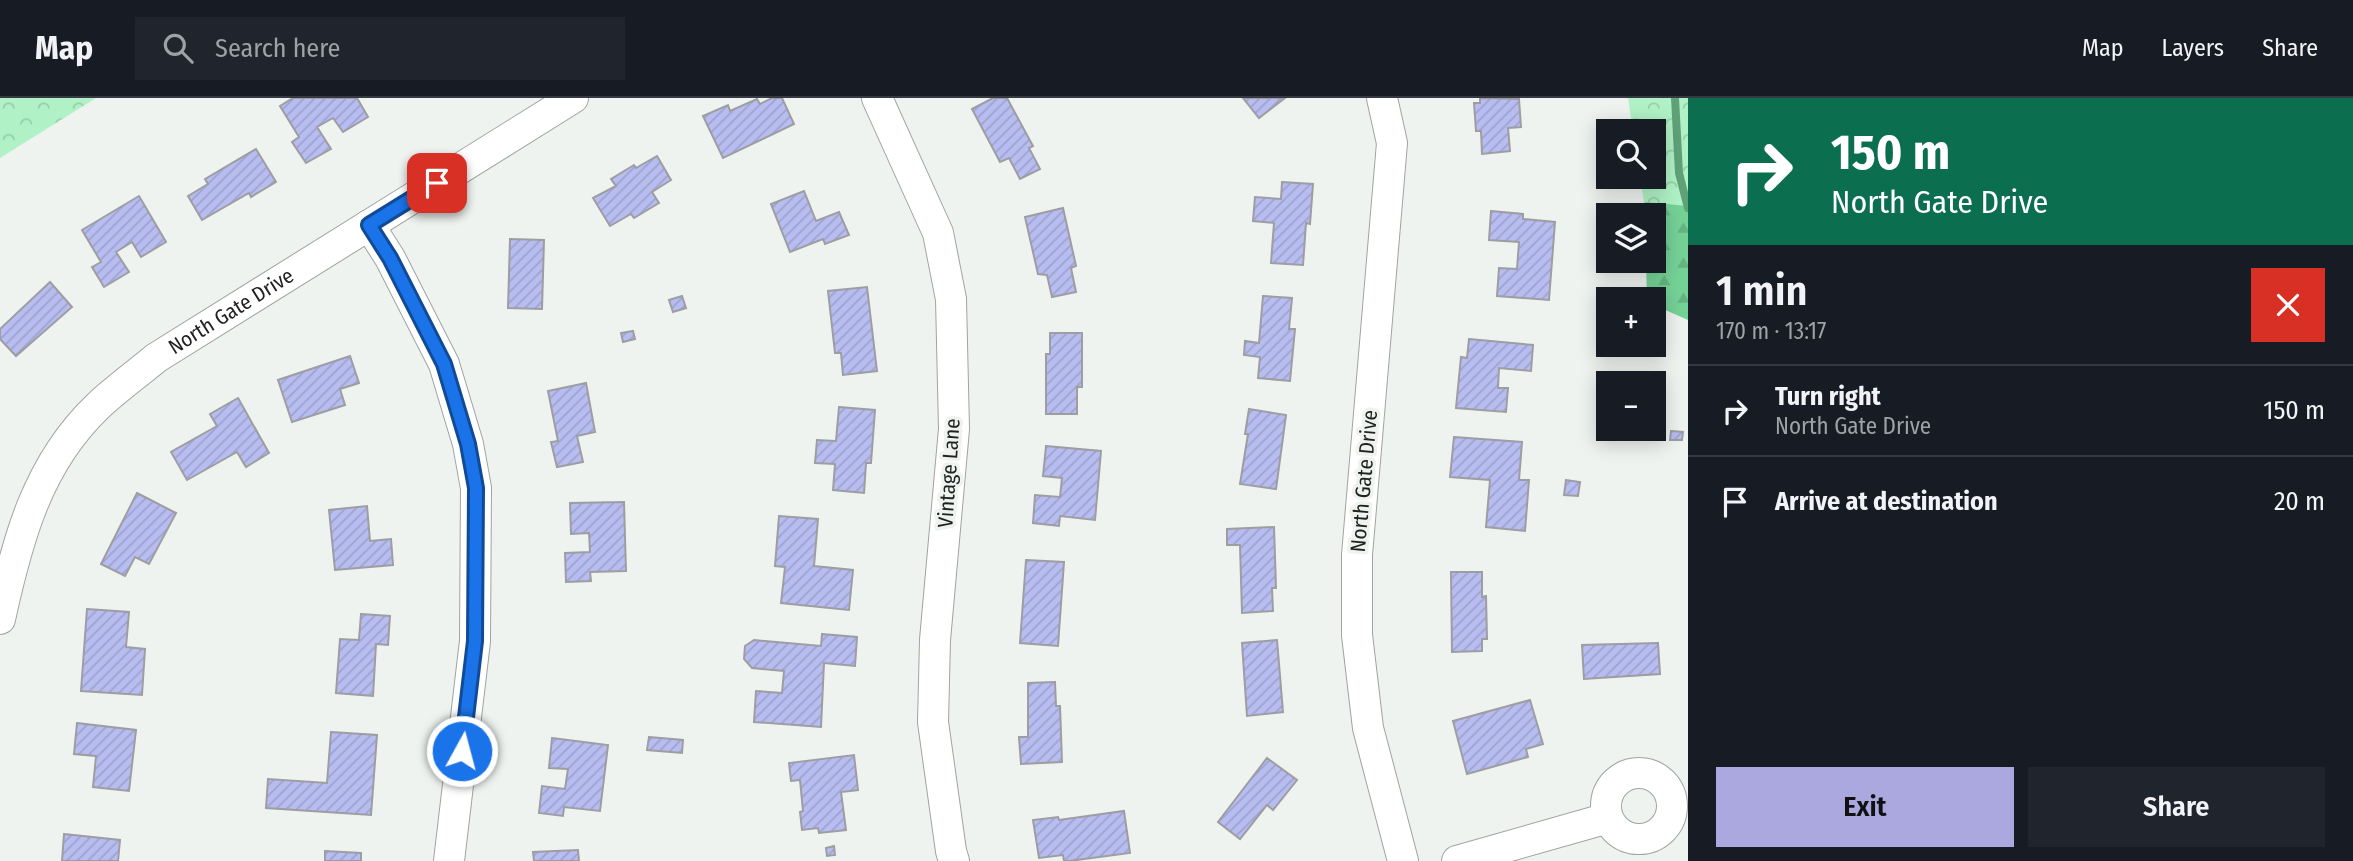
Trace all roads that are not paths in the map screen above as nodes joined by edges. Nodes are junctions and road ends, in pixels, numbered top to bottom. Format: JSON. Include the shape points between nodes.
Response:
{"nodes":[{"id":1,"x":573,"y":98,"type":"edge"},
{"id":2,"x":877,"y":98,"type":"edge"},
{"id":3,"x":1382,"y":98,"type":"edge"},
{"id":4,"x":369,"y":225,"type":"junction"},
{"id":5,"x":0,"y":619,"type":"edge"},
{"id":6,"x":1608,"y":818,"type":"dead end"},
{"id":7,"x":449,"y":861,"type":"edge"},
{"id":8,"x":954,"y":861,"type":"edge"},
{"id":9,"x":1403,"y":861,"type":"edge"},
{"id":10,"x":1457,"y":861,"type":"edge"}],
"edges":[{"from":1,"to":4,"type":"street","name":"North Gate Drive"},
{"from":2,"to":8,"type":"street","name":"Vintage Lane","via":[[938,233],[951,299],[954,429],[935,640],[933,722]]},
{"from":3,"to":9,"type":"street","name":"North Gate Drive","via":[[1392,143],[1357,555],[1357,635],[1368,728]]},
{"from":4,"to":5,"type":"street","name":"North Gate Drive","via":[[156,358],[97,407],[60,452],[31,506],[14,553]]},
{"from":4,"to":7,"type":"street","via":[[444,364],[476,488],[475,641]]},
{"from":6,"to":10,"type":"street"}]}
